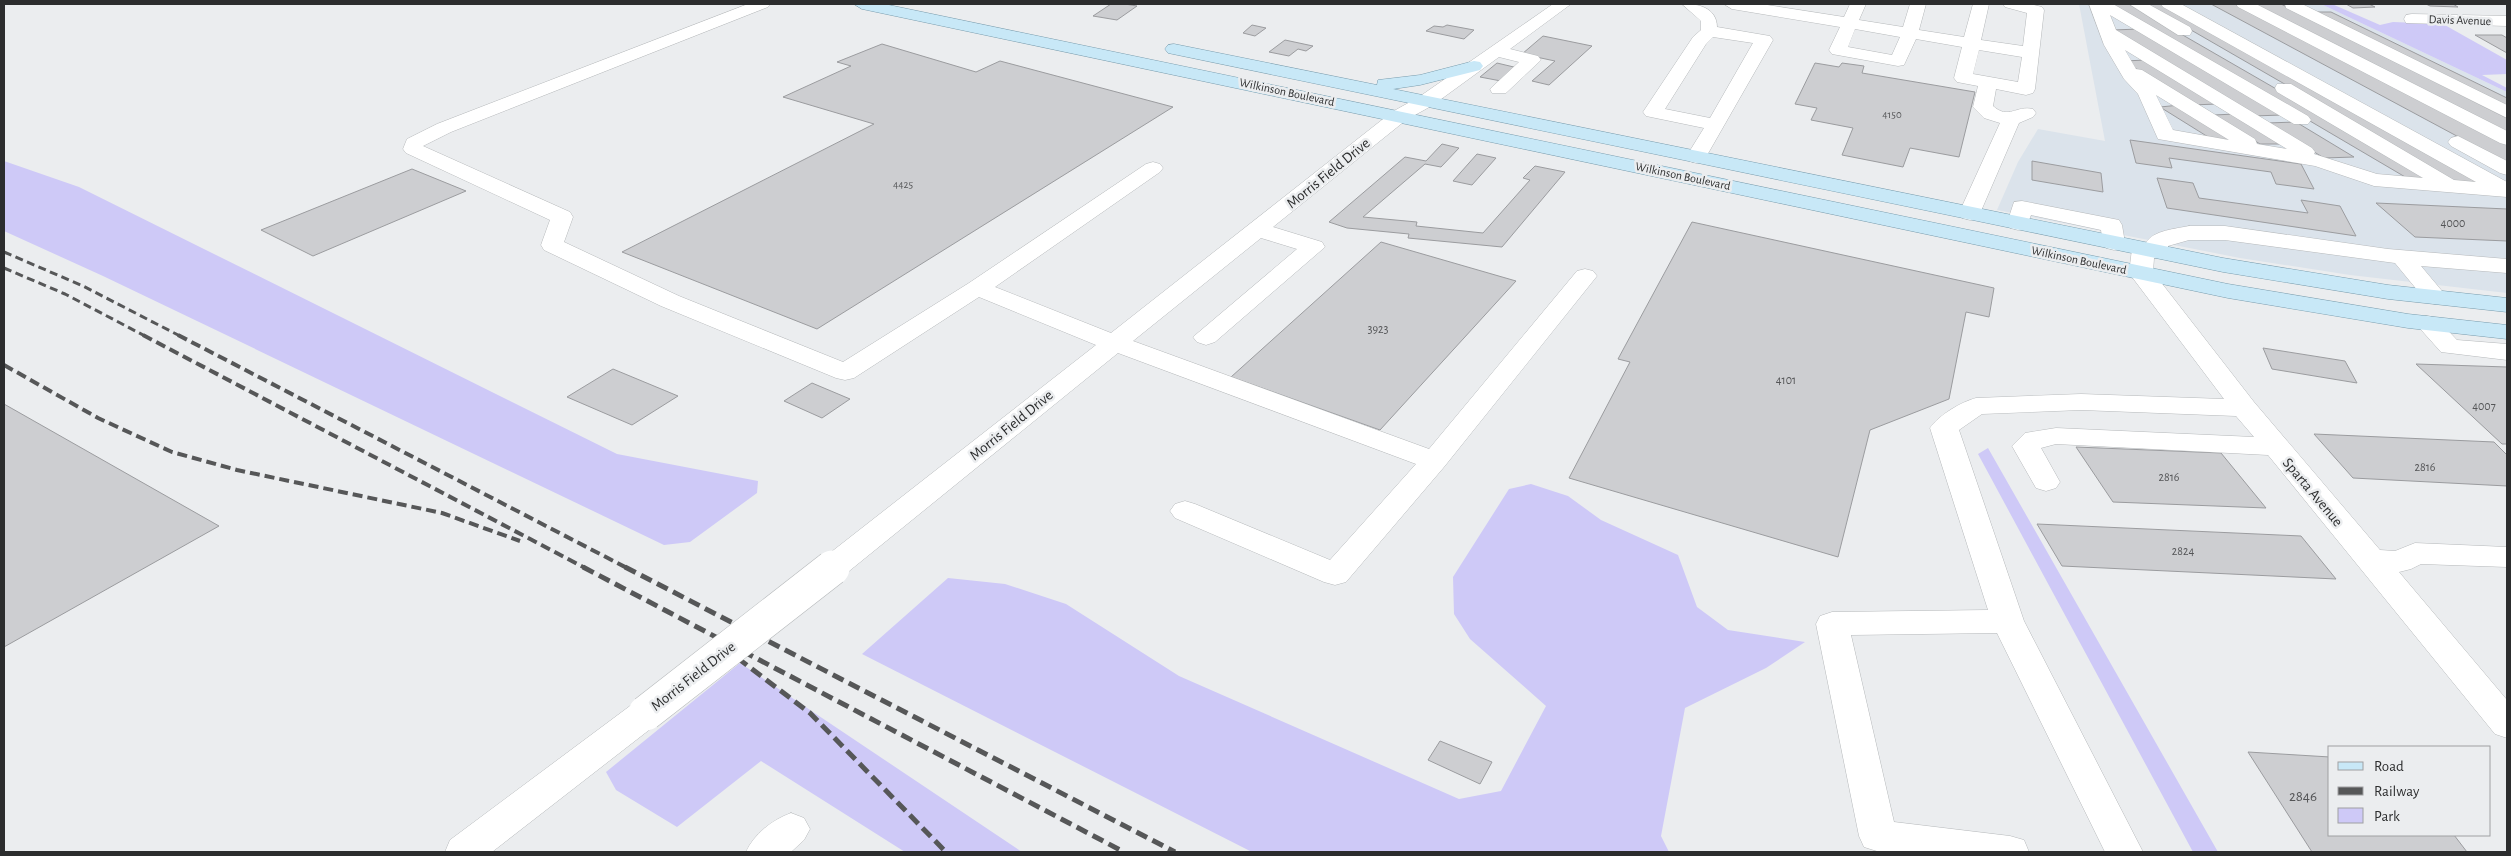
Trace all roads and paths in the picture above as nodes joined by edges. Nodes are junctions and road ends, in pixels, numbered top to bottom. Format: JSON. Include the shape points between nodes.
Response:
{"nodes":[{"id":1,"x":762,"y":4,"type":"edge"},
{"id":2,"x":862,"y":4,"type":"edge"},
{"id":3,"x":1563,"y":4,"type":"edge"},
{"id":4,"x":1690,"y":4,"type":"edge"},
{"id":5,"x":1732,"y":4,"type":"edge"},
{"id":6,"x":1858,"y":4,"type":"edge"},
{"id":7,"x":1918,"y":4,"type":"edge"},
{"id":8,"x":1981,"y":4,"type":"edge"},
{"id":9,"x":2011,"y":4,"type":"edge"},
{"id":10,"x":2097,"y":4,"type":"edge"},
{"id":11,"x":2102,"y":4,"type":"edge"},
{"id":12,"x":2137,"y":4,"type":"edge"},
{"id":13,"x":2169,"y":4,"type":"edge"},
{"id":14,"x":2196,"y":4,"type":"edge"},
{"id":15,"x":2244,"y":4,"type":"edge"},
{"id":16,"x":2290,"y":4,"type":"edge"},
{"id":17,"x":2412,"y":19,"type":"dead end"},
{"id":18,"x":2507,"y":21,"type":"edge"},
{"id":19,"x":1850,"y":22,"type":"junction"},
{"id":20,"x":1709,"y":31,"type":"junction"},
{"id":21,"x":2108,"y":32,"type":"junction"},
{"id":22,"x":1910,"y":33,"type":"junction"},
{"id":23,"x":1971,"y":43,"type":"junction"},
{"id":24,"x":1158,"y":46,"type":"dead end"},
{"id":25,"x":1495,"y":52,"type":"junction"},
{"id":26,"x":2031,"y":53,"type":"junction"},
{"id":27,"x":1474,"y":66,"type":"junction"},
{"id":28,"x":2126,"y":68,"type":"junction"},
{"id":29,"x":1457,"y":78,"type":"junction"},
{"id":30,"x":1988,"y":82,"type":"junction"},
{"id":31,"x":1354,"y":86,"type":"junction"},
{"id":32,"x":2026,"y":89,"type":"junction"},
{"id":33,"x":2507,"y":94,"type":"edge"},
{"id":34,"x":1426,"y":101,"type":"junction"},
{"id":35,"x":2507,"y":112,"type":"edge"},
{"id":36,"x":1400,"y":116,"type":"junction"},
{"id":37,"x":2011,"y":120,"type":"junction"},
{"id":38,"x":1716,"y":125,"type":"junction"},
{"id":39,"x":2428,"y":127,"type":"dead end"},
{"id":40,"x":2315,"y":128,"type":"dead end"},
{"id":41,"x":2446,"y":136,"type":"dead end"},
{"id":42,"x":2507,"y":139,"type":"edge"},
{"id":43,"x":2260,"y":151,"type":"junction"},
{"id":44,"x":1696,"y":157,"type":"junction"},
{"id":45,"x":2366,"y":158,"type":"dead end"},
{"id":46,"x":2319,"y":161,"type":"junction"},
{"id":47,"x":1153,"y":168,"type":"dead end"},
{"id":48,"x":2507,"y":169,"type":"edge"},
{"id":49,"x":2409,"y":183,"type":"junction"},
{"id":50,"x":2453,"y":187,"type":"junction"},
{"id":51,"x":2507,"y":191,"type":"edge"},
{"id":52,"x":1970,"y":213,"type":"junction"},
{"id":53,"x":2018,"y":223,"type":"joint"},
{"id":54,"x":1259,"y":230,"type":"junction"},
{"id":55,"x":2114,"y":243,"type":"joint"},
{"id":56,"x":2402,"y":257,"type":"junction"},
{"id":57,"x":2147,"y":258,"type":"junction"},
{"id":58,"x":2507,"y":266,"type":"edge"},
{"id":59,"x":1585,"y":276,"type":"dead end"},
{"id":60,"x":977,"y":288,"type":"junction"},
{"id":61,"x":2435,"y":297,"type":"junction"},
{"id":62,"x":2507,"y":305,"type":"edge"},
{"id":63,"x":2427,"y":323,"type":"junction"},
{"id":64,"x":2507,"y":332,"type":"edge"},
{"id":65,"x":1206,"y":337,"type":"dead end"},
{"id":66,"x":1114,"y":343,"type":"junction"},
{"id":67,"x":2507,"y":352,"type":"edge"},
{"id":68,"x":2244,"y":408,"type":"junction"},
{"id":69,"x":2277,"y":447,"type":"junction"},
{"id":70,"x":1434,"y":461,"type":"junction"},
{"id":71,"x":2046,"y":482,"type":"dead end"},
{"id":72,"x":1185,"y":511,"type":"dead end"},
{"id":73,"x":2507,"y":557,"type":"edge"},
{"id":74,"x":2370,"y":560,"type":"junction"},
{"id":75,"x":2008,"y":621,"type":"junction"},
{"id":76,"x":2507,"y":724,"type":"edge"},
{"id":77,"x":464,"y":852,"type":"edge"},
{"id":78,"x":2010,"y":852,"type":"edge"},
{"id":79,"x":2124,"y":852,"type":"edge"}],
"edges":[{"from":1,"to":60,"type":"street","via":[[444,128],[414,143],[413,149],[562,217],[552,245],[670,301],[845,372]]},
{"from":2,"to":36,"type":"main road","name":"Wilkinson Boulevard"},
{"from":3,"to":25,"type":"street","name":"Morris Field Drive"},
{"from":4,"to":20,"type":"street","via":[[1708,19]]},
{"from":5,"to":19,"type":"street"},
{"from":6,"to":19,"type":"street"},
{"from":7,"to":22,"type":"street"},
{"from":8,"to":23,"type":"street"},
{"from":9,"to":26,"type":"street","via":[[2036,10]]},
{"from":10,"to":21,"type":"street"},
{"from":11,"to":40,"type":"street"},
{"from":12,"to":50,"type":"street"},
{"from":13,"to":51,"type":"street"},
{"from":14,"to":39,"type":"street"},
{"from":15,"to":42,"type":"street"},
{"from":16,"to":33,"type":"street","via":[[2325,7]]},
{"from":16,"to":35,"type":"street"},
{"from":17,"to":18,"type":"street","name":"Davis Avenue"},
{"from":19,"to":22,"type":"street"},
{"from":19,"to":22,"type":"street","via":[[1838,50],[1898,61]]},
{"from":20,"to":38,"type":"street","via":[[1764,40]]},
{"from":20,"to":38,"type":"street","via":[[1699,41],[1653,112]]},
{"from":21,"to":28,"type":"street"},
{"from":21,"to":46,"type":"street"},
{"from":22,"to":23,"type":"street"},
{"from":23,"to":26,"type":"street"},
{"from":23,"to":30,"type":"street","via":[[1963,78]]},
{"from":24,"to":31,"type":"main road","name":"Wilkinson Boulevard"},
{"from":25,"to":27,"type":"street","name":"Morris Field Drive"},
{"from":25,"to":29,"type":"street","via":[[1532,60],[1508,91]]},
{"from":26,"to":32,"type":"street"},
{"from":27,"to":29,"type":"street","name":"Morris Field Drive"},
{"from":27,"to":31,"type":"main road","via":[[1420,80]]},
{"from":28,"to":43,"type":"street"},
{"from":28,"to":43,"type":"street","via":[[2146,92],[2165,135]]},
{"from":29,"to":34,"type":"street","name":"Morris Field Drive"},
{"from":30,"to":32,"type":"street"},
{"from":30,"to":37,"type":"street","via":[[1983,107],[1991,114]]},
{"from":31,"to":34,"type":"main road","name":"Wilkinson Boulevard"},
{"from":32,"to":37,"type":"street","via":[[2026,114]]},
{"from":34,"to":36,"type":"street","name":"Morris Field Drive"},
{"from":34,"to":44,"type":"main road","name":"Wilkinson Boulevard"},
{"from":36,"to":54,"type":"street","name":"Morris Field Drive"},
{"from":36,"to":57,"type":"main road","name":"Wilkinson Boulevard"},
{"from":37,"to":52,"type":"street"},
{"from":38,"to":44,"type":"street"},
{"from":41,"to":48,"type":"street"},
{"from":43,"to":46,"type":"street"},
{"from":44,"to":52,"type":"main road","name":"Wilkinson Boulevard"},
{"from":45,"to":49,"type":"street"},
{"from":46,"to":49,"type":"street","via":[[2374,180]]},
{"from":47,"to":60,"type":"street"},
{"from":49,"to":50,"type":"street"},
{"from":50,"to":51,"type":"street"},
{"from":52,"to":53,"type":"main road","name":"Wilkinson Boulevard"},
{"from":53,"to":55,"type":"street","via":[[2022,208],[2111,225]]},
{"from":54,"to":65,"type":"street","via":[[1314,247]]},
{"from":54,"to":66,"type":"street","name":"Morris Field Drive"},
{"from":55,"to":57,"type":"main road","name":"Wilkinson Boulevard"},
{"from":56,"to":57,"type":"street","via":[[2196,233],[2167,237],[2157,242]]},
{"from":56,"to":58,"type":"street"},
{"from":56,"to":61,"type":"street"},
{"from":57,"to":61,"type":"main road","name":"Wilkinson Boulevard"},
{"from":57,"to":63,"type":"main road","name":"Wilkinson Boulevard","via":[[2317,307]]},
{"from":57,"to":68,"type":"street","name":"Sparta Avenue"},
{"from":59,"to":70,"type":"street"},
{"from":60,"to":66,"type":"street"},
{"from":61,"to":62,"type":"main road","name":"Wilkinson Boulevard"},
{"from":63,"to":64,"type":"main road","name":"Wilkinson Boulevard"},
{"from":63,"to":67,"type":"street","via":[[2450,347]]},
{"from":66,"to":70,"type":"street"},
{"from":66,"to":77,"type":"street","name":"Morris Field Drive","bridge":true,"via":[[832,568]]},
{"from":68,"to":69,"type":"street","name":"Sparta Avenue"},
{"from":68,"to":75,"type":"street","via":[[2081,402],[1976,406],[1944,428]]},
{"from":69,"to":71,"type":"street","via":[[2056,436],[2035,439],[2026,446]]},
{"from":69,"to":74,"type":"street","name":"Sparta Avenue"},
{"from":70,"to":72,"type":"street","via":[[1335,574]]},
{"from":73,"to":74,"type":"street","via":[[2415,552],[2400,562]]},
{"from":74,"to":76,"type":"street","name":"Sparta Avenue"},
{"from":75,"to":78,"type":"street","via":[[1832,624],[1878,836]]},
{"from":75,"to":79,"type":"street"}]}
